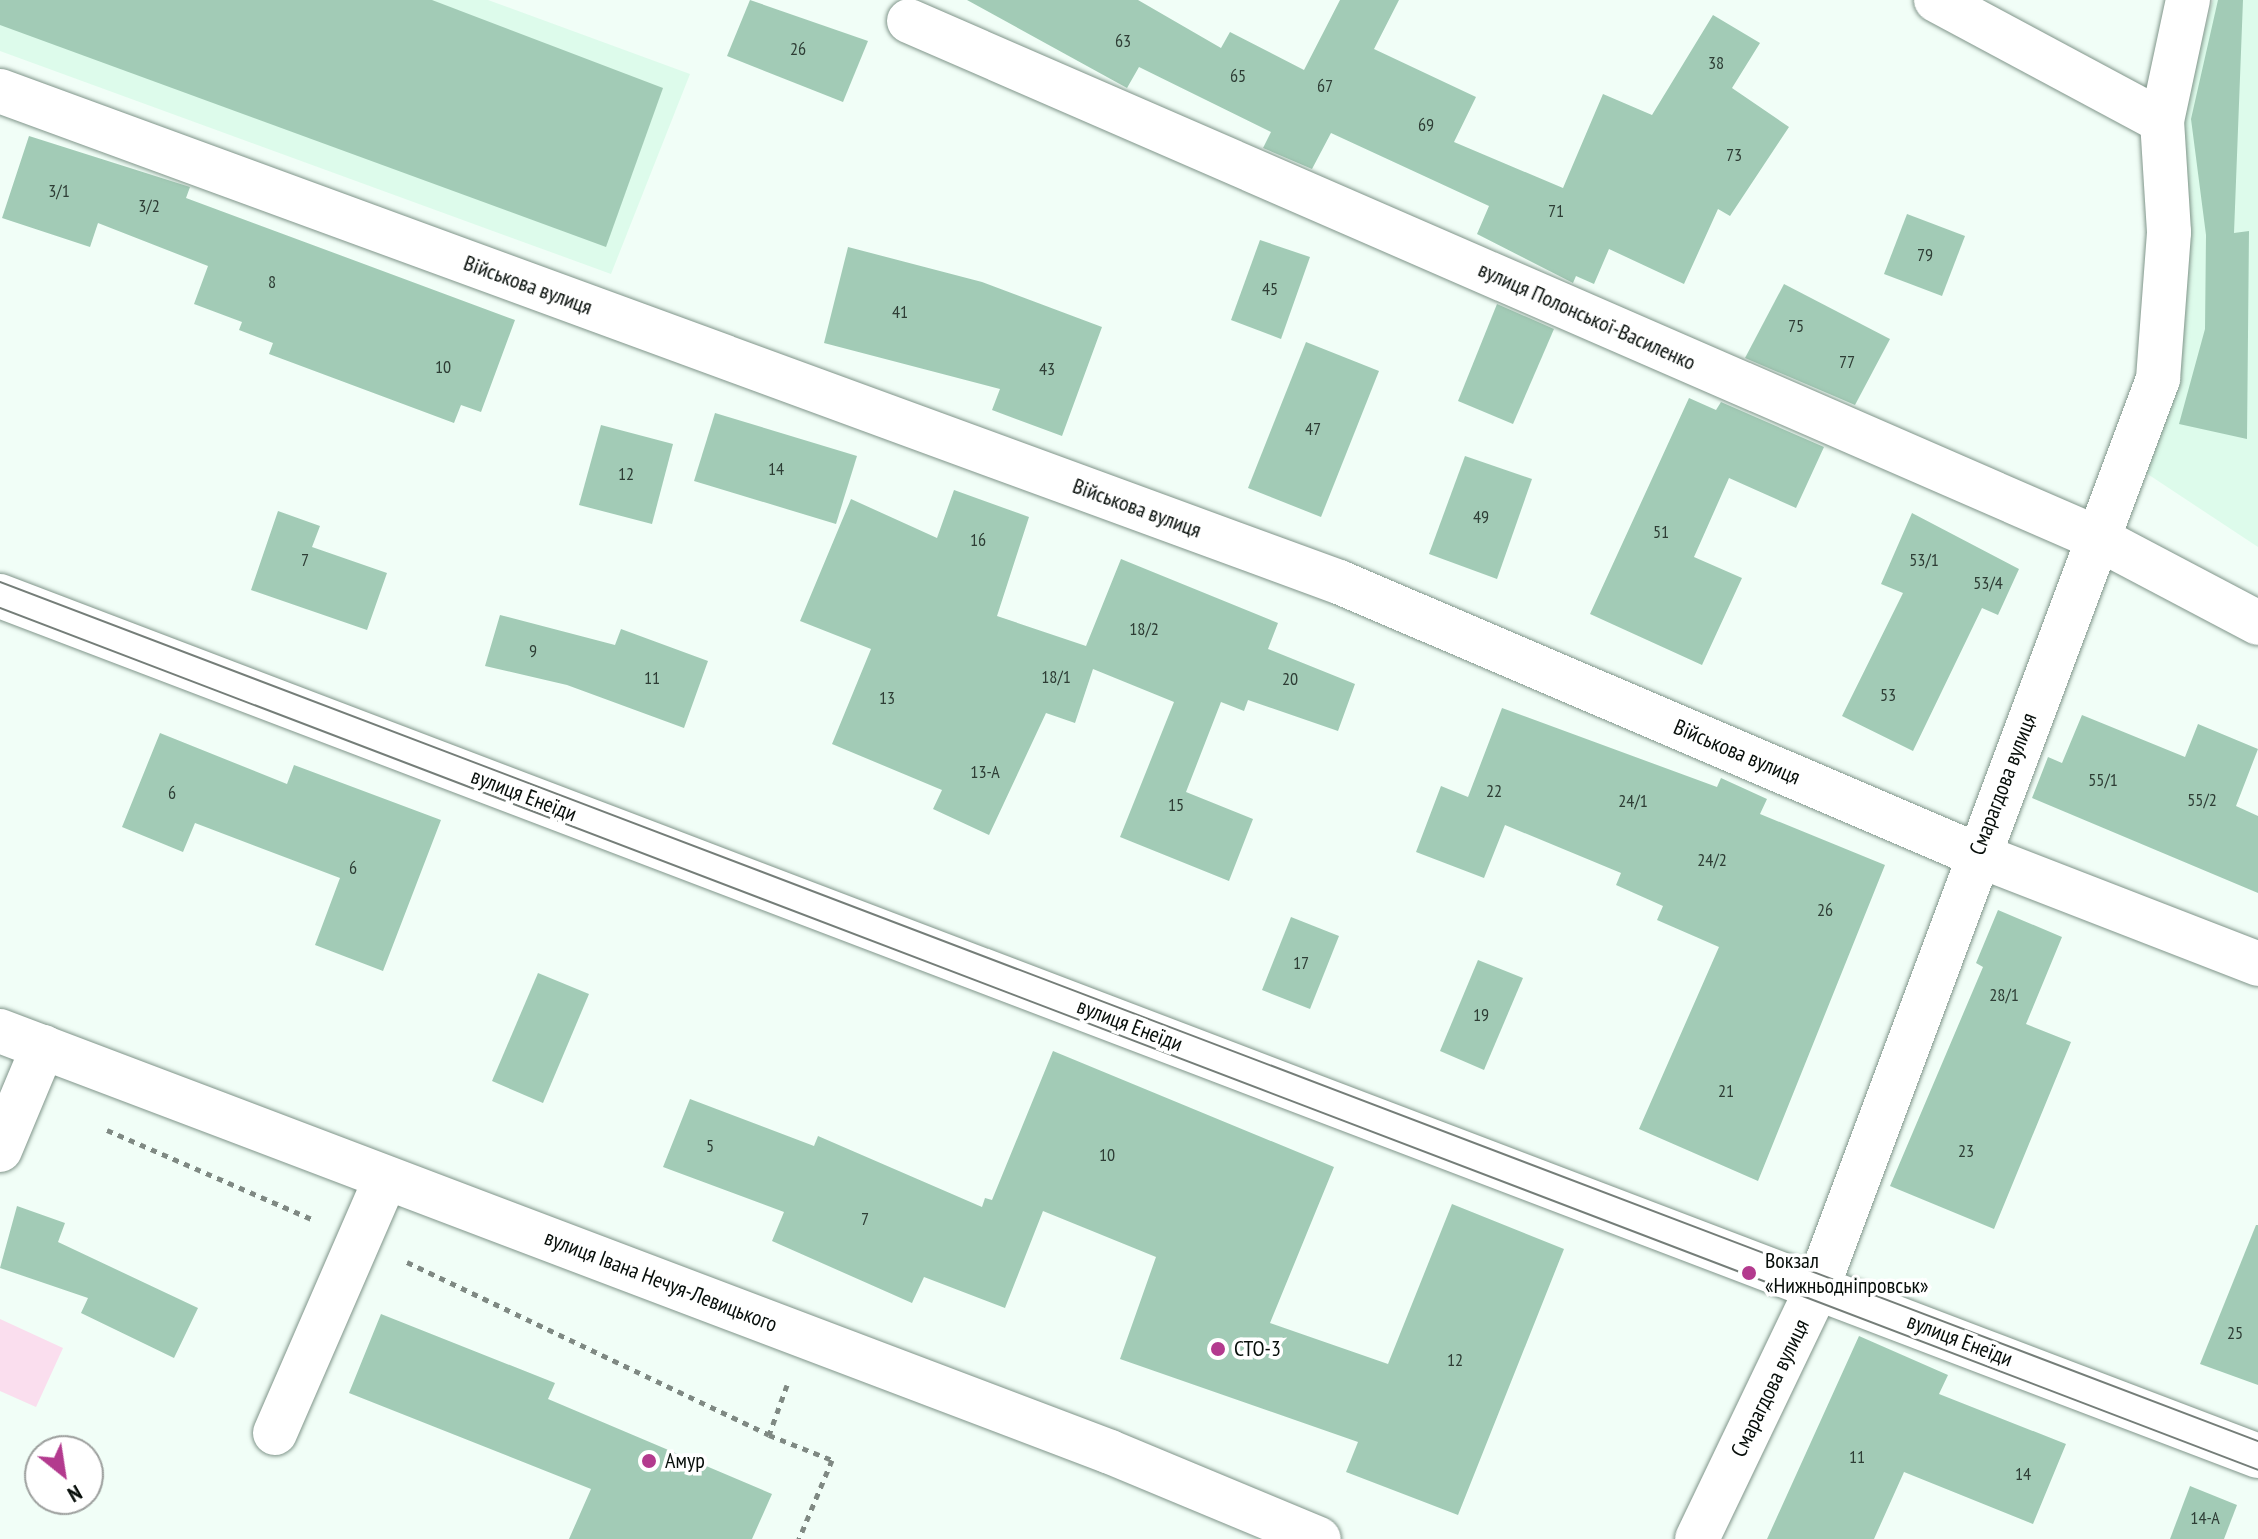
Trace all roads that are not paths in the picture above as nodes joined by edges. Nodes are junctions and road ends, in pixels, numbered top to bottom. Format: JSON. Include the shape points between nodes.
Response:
{"nodes":[{"id":1,"x":1936,"y":0,"type":"edge"},
{"id":2,"x":2188,"y":0,"type":"edge"},
{"id":3,"x":909,"y":21,"type":"dead end"},
{"id":4,"x":0,"y":91,"type":"edge"},
{"id":5,"x":2162,"y":121,"type":"junction"},
{"id":6,"x":2099,"y":539,"type":"junction"},
{"id":7,"x":0,"y":596,"type":"edge"},
{"id":8,"x":2258,"y":623,"type":"edge"},
{"id":9,"x":1975,"y":854,"type":"junction"},
{"id":10,"x":2258,"y":964,"type":"edge"},
{"id":11,"x":0,"y":1031,"type":"edge"},
{"id":12,"x":43,"y":1047,"type":"junction"},
{"id":13,"x":0,"y":1150,"type":"edge"},
{"id":14,"x":386,"y":1178,"type":"junction"},
{"id":15,"x":1818,"y":1286,"type":"junction"},
{"id":16,"x":275,"y":1433,"type":"dead end"},
{"id":17,"x":2258,"y":1456,"type":"edge"},
{"id":18,"x":1319,"y":1539,"type":"edge"},
{"id":19,"x":1697,"y":1539,"type":"edge"}],
"edges":[{"from":1,"to":5,"type":"street"},
{"from":2,"to":5,"type":"street","name":"Смарагдова вулиця"},
{"from":3,"to":6,"type":"street","name":"вулиця Полонської-Василенко"},
{"from":4,"to":9,"type":"street","name":"Військова вулиця","via":[[1339,582]]},
{"from":5,"to":6,"type":"street","name":"Смарагдова вулиця","via":[[2169,232],[2158,379]]},
{"from":6,"to":8,"type":"street","name":"вулиця Полонської-Василенко"},
{"from":6,"to":9,"type":"street","name":"Смарагдова вулиця"},
{"from":7,"to":15,"type":"street","name":"вулиця Енеїди"},
{"from":9,"to":10,"type":"street","name":"Військова вулиця"},
{"from":9,"to":15,"type":"street","name":"Смарагдова вулиця"},
{"from":11,"to":12,"type":"street","name":"вулиця Івана Нечуя-Левицького"},
{"from":12,"to":13,"type":"street"},
{"from":12,"to":14,"type":"street","name":"вулиця Івана Нечуя-Левицького"},
{"from":14,"to":16,"type":"street"},
{"from":14,"to":18,"type":"street","name":"вулиця Івана Нечуя-Левицького","via":[[805,1335]]},
{"from":15,"to":17,"type":"street","name":"вулиця Енеїди"},
{"from":15,"to":19,"type":"street","name":"Смарагдова вулиця"}]}
